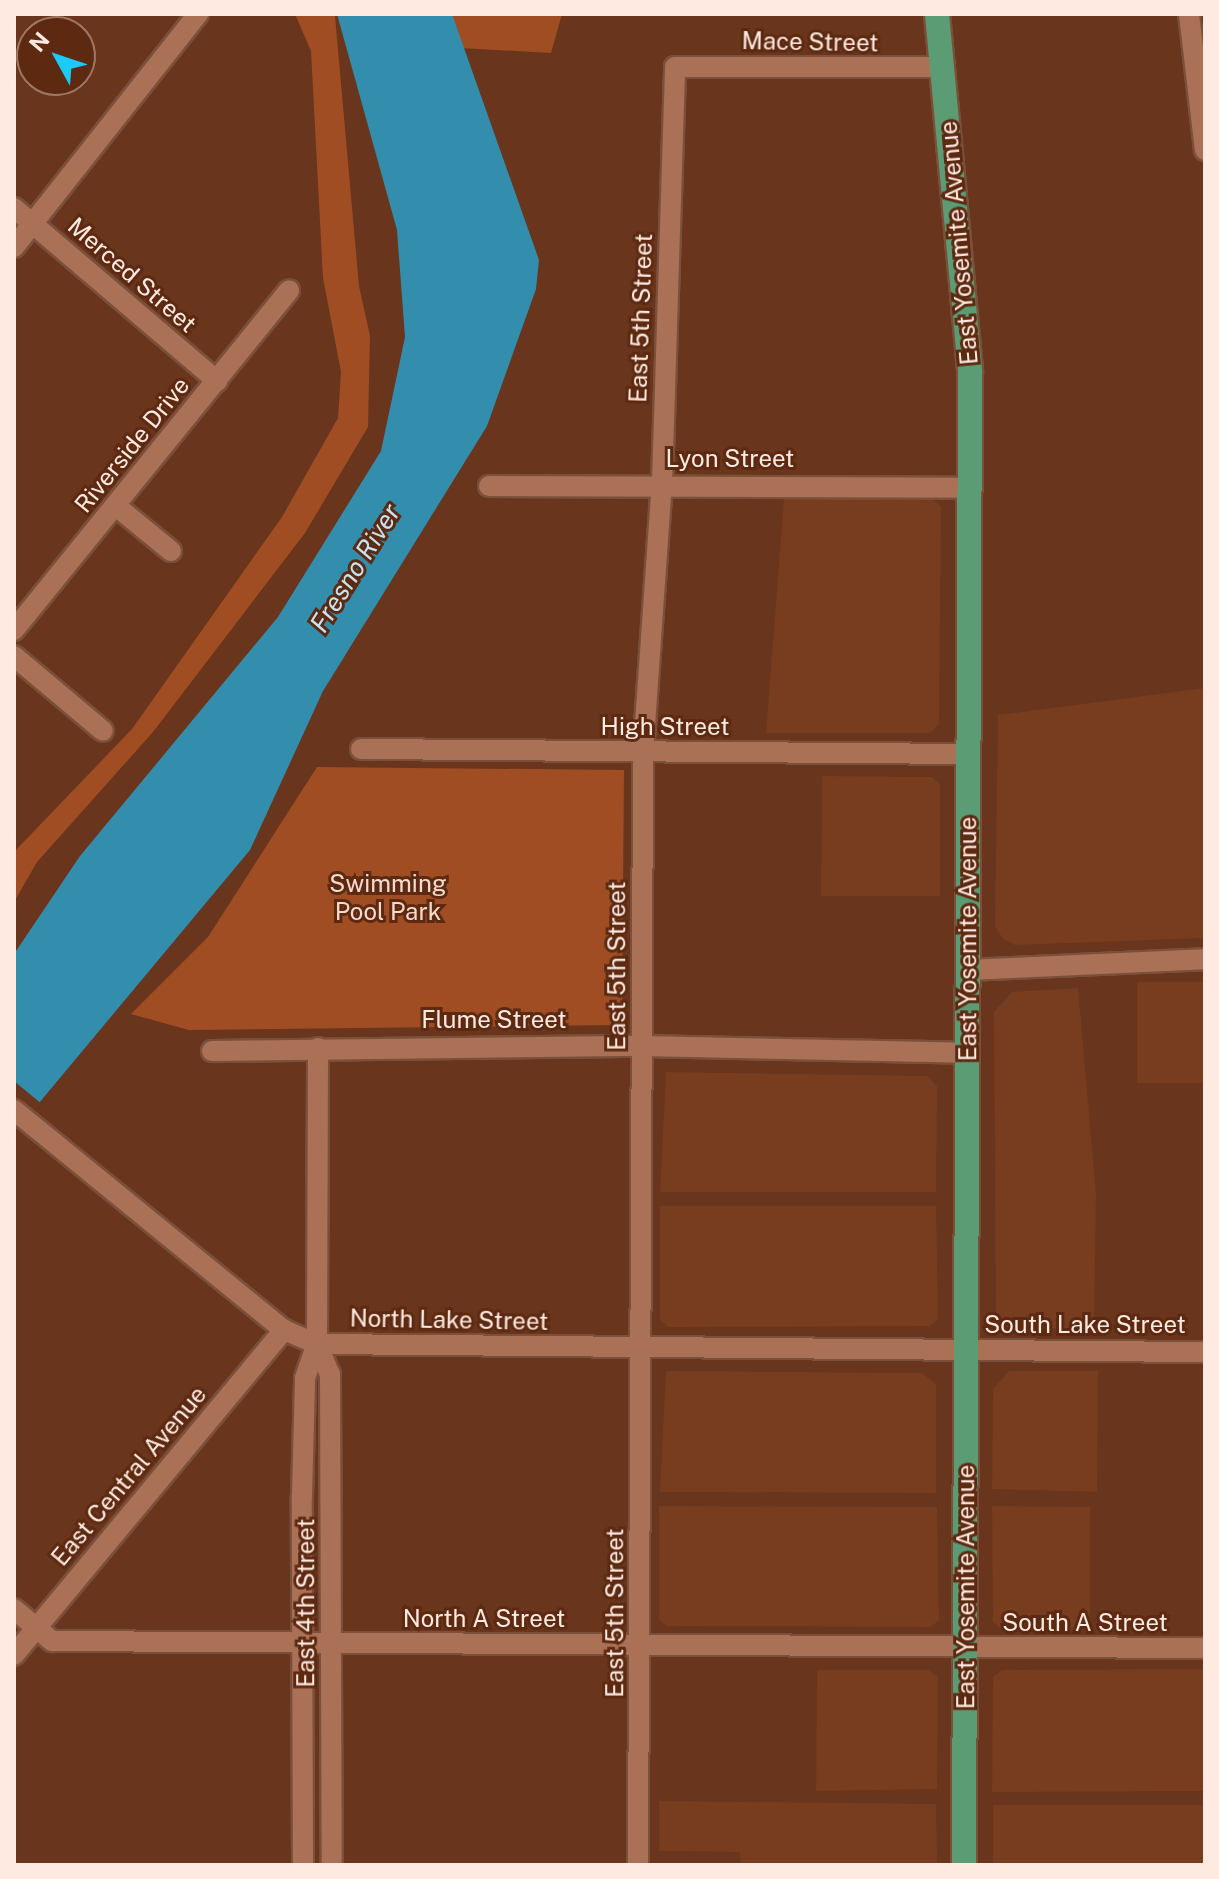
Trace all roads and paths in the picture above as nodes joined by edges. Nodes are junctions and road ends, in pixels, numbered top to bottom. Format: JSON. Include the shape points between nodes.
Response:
{"nodes":[{"id":1,"x":198,"y":14,"type":"edge"},
{"id":2,"x":937,"y":14,"type":"edge"},
{"id":3,"x":1189,"y":14,"type":"edge"},
{"id":4,"x":675,"y":67,"type":"joint"},
{"id":5,"x":944,"y":67,"type":"junction"},
{"id":6,"x":1205,"y":150,"type":"edge"},
{"id":7,"x":14,"y":208,"type":"edge"},
{"id":8,"x":33,"y":224,"type":"junction"},
{"id":9,"x":14,"y":247,"type":"edge"},
{"id":10,"x":289,"y":291,"type":"dead end"},
{"id":11,"x":217,"y":381,"type":"junction"},
{"id":12,"x":662,"y":484,"type":"junction"},
{"id":13,"x":489,"y":486,"type":"dead end"},
{"id":14,"x":970,"y":488,"type":"junction"},
{"id":15,"x":116,"y":506,"type":"junction"},
{"id":16,"x":171,"y":551,"type":"dead end"},
{"id":17,"x":14,"y":630,"type":"edge"},
{"id":18,"x":14,"y":656,"type":"edge"},
{"id":19,"x":103,"y":731,"type":"dead end"},
{"id":20,"x":361,"y":749,"type":"dead end"},
{"id":21,"x":643,"y":753,"type":"junction"},
{"id":22,"x":969,"y":754,"type":"junction"},
{"id":23,"x":1205,"y":959,"type":"edge"},
{"id":24,"x":967,"y":970,"type":"junction"},
{"id":25,"x":643,"y":1046,"type":"junction"},
{"id":26,"x":318,"y":1048,"type":"junction"},
{"id":27,"x":212,"y":1051,"type":"dead end"},
{"id":28,"x":967,"y":1053,"type":"junction"},
{"id":29,"x":14,"y":1110,"type":"edge"},
{"id":30,"x":284,"y":1330,"type":"junction"},
{"id":31,"x":317,"y":1344,"type":"junction"},
{"id":32,"x":641,"y":1348,"type":"junction"},
{"id":33,"x":965,"y":1351,"type":"junction"},
{"id":34,"x":1205,"y":1352,"type":"edge"},
{"id":35,"x":14,"y":1609,"type":"edge"},
{"id":36,"x":36,"y":1629,"type":"junction"},
{"id":37,"x":642,"y":1644,"type":"junction"},
{"id":38,"x":306,"y":1646,"type":"junction"},
{"id":39,"x":332,"y":1646,"type":"junction"},
{"id":40,"x":1205,"y":1648,"type":"edge"},
{"id":41,"x":966,"y":1649,"type":"junction"},
{"id":42,"x":14,"y":1655,"type":"edge"},
{"id":43,"x":303,"y":1865,"type":"edge"},
{"id":44,"x":332,"y":1865,"type":"edge"},
{"id":45,"x":638,"y":1865,"type":"edge"},
{"id":46,"x":964,"y":1865,"type":"edge"}],
"edges":[{"from":1,"to":8,"type":"street"},
{"from":2,"to":5,"type":"main road","name":"East Yosemite Avenue"},
{"from":3,"to":6,"type":"street"},
{"from":4,"to":5,"type":"street","name":"Mace Street"},
{"from":4,"to":12,"type":"street","name":"East 5th Street"},
{"from":5,"to":14,"type":"main road","name":"East Yosemite Avenue","via":[[967,294]]},
{"from":7,"to":8,"type":"street","name":"Merced Street"},
{"from":8,"to":9,"type":"street"},
{"from":8,"to":11,"type":"street","name":"Merced Street"},
{"from":10,"to":11,"type":"street","name":"Riverside Drive"},
{"from":11,"to":15,"type":"street","name":"Riverside Drive"},
{"from":12,"to":13,"type":"street","name":"Lyon Street"},
{"from":12,"to":14,"type":"street","name":"Lyon Street"},
{"from":12,"to":21,"type":"street","name":"East 5th Street"},
{"from":14,"to":22,"type":"main road","name":"East Yosemite Avenue"},
{"from":15,"to":16,"type":"street"},
{"from":15,"to":17,"type":"street","name":"Riverside Drive"},
{"from":18,"to":19,"type":"street"},
{"from":20,"to":21,"type":"street","name":"High Street"},
{"from":21,"to":22,"type":"street","name":"High Street"},
{"from":21,"to":25,"type":"street","name":"East 5th Street"},
{"from":22,"to":24,"type":"main road","name":"East Yosemite Avenue"},
{"from":23,"to":24,"type":"street"},
{"from":24,"to":28,"type":"main road","name":"East Yosemite Avenue"},
{"from":25,"to":26,"type":"street","name":"Flume Street"},
{"from":25,"to":28,"type":"street","name":"Flume Street"},
{"from":25,"to":32,"type":"street","name":"East 5th Street"},
{"from":26,"to":27,"type":"street","name":"Flume Street"},
{"from":26,"to":31,"type":"street","name":"East 4th Street"},
{"from":28,"to":33,"type":"main road","name":"East Yosemite Avenue"},
{"from":29,"to":30,"type":"street","name":"North Lake Street"},
{"from":30,"to":31,"type":"street","name":"North Lake Street"},
{"from":30,"to":36,"type":"street","name":"East Central Avenue"},
{"from":31,"to":32,"type":"street","name":"North Lake Street"},
{"from":31,"to":38,"type":"street","name":"East 4th Street","via":[[305,1378]]},
{"from":31,"to":39,"type":"street","name":"East 4th Street","via":[[330,1374]]},
{"from":32,"to":33,"type":"street","name":"North Lake Street"},
{"from":32,"to":37,"type":"street","name":"East 5th Street"},
{"from":33,"to":34,"type":"street","name":"South Lake Street"},
{"from":33,"to":41,"type":"main road","name":"East Yosemite Avenue"},
{"from":35,"to":36,"type":"street","name":"North A Street"},
{"from":36,"to":38,"type":"street","name":"North A Street","via":[[52,1641]]},
{"from":36,"to":42,"type":"street","name":"East Central Avenue"},
{"from":37,"to":39,"type":"street","name":"North A Street"},
{"from":37,"to":41,"type":"street","name":"North A Street"},
{"from":37,"to":45,"type":"street","name":"East 5th Street"},
{"from":38,"to":39,"type":"street","name":"North A Street"},
{"from":38,"to":43,"type":"street","name":"East 4th Street"},
{"from":39,"to":44,"type":"street","name":"East 4th Street"},
{"from":40,"to":41,"type":"street","name":"South A Street"},
{"from":41,"to":46,"type":"main road","name":"East Yosemite Avenue"}]}
